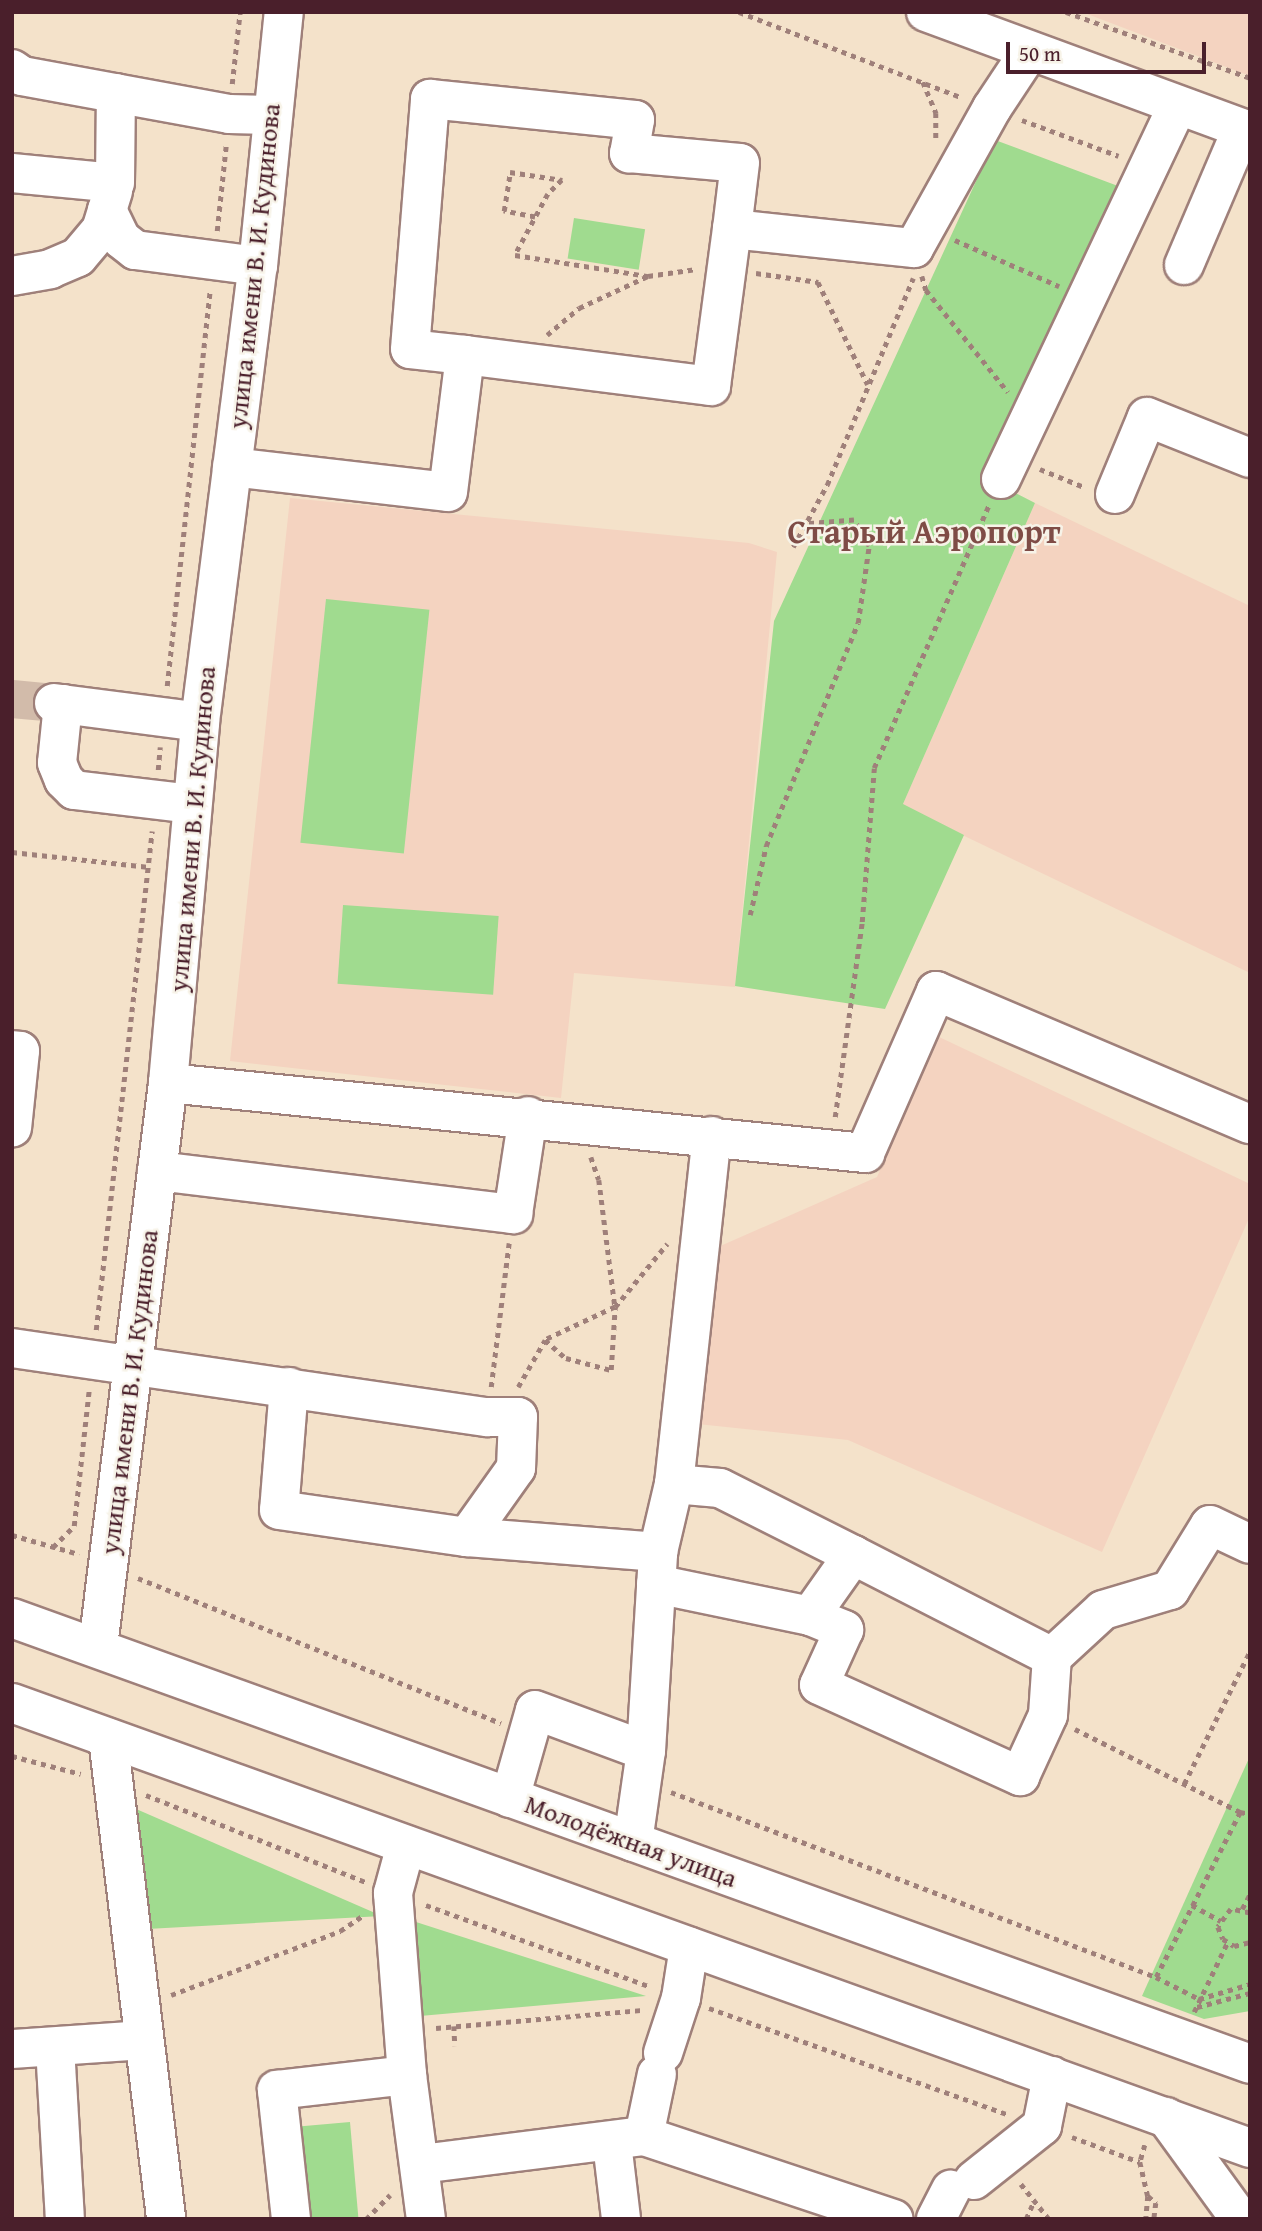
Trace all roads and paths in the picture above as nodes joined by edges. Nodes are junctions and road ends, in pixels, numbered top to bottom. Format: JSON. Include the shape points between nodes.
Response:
{"nodes":[{"id":1,"x":284,"y":12,"type":"edge"},
{"id":2,"x":1066,"y":12,"type":"edge"},
{"id":3,"x":949,"y":17,"type":"edge"},
{"id":4,"x":1029,"y":52,"type":"junction"},
{"id":5,"x":12,"y":69,"type":"edge"},
{"id":6,"x":1250,"y":78,"type":"edge"},
{"id":7,"x":116,"y":93,"type":"junction"},
{"id":8,"x":1177,"y":107,"type":"junction"},
{"id":9,"x":270,"y":115,"type":"junction"},
{"id":10,"x":1246,"y":130,"type":"edge"},
{"id":11,"x":12,"y":173,"type":"edge"},
{"id":12,"x":111,"y":196,"type":"junction"},
{"id":13,"x":535,"y":217,"type":"junction"},
{"id":14,"x":928,"y":228,"type":"junction"},
{"id":15,"x":729,"y":254,"type":"junction"},
{"id":16,"x":1184,"y":265,"type":"dead end"},
{"id":17,"x":258,"y":266,"type":"junction"},
{"id":18,"x":12,"y":276,"type":"edge"},
{"id":19,"x":648,"y":276,"type":"junction"},
{"id":20,"x":1086,"y":298,"type":"junction"},
{"id":21,"x":465,"y":355,"type":"junction"},
{"id":22,"x":529,"y":363,"type":"junction"},
{"id":23,"x":868,"y":386,"type":"junction"},
{"id":24,"x":1030,"y":418,"type":"junction"},
{"id":25,"x":1250,"y":457,"type":"edge"},
{"id":26,"x":232,"y":467,"type":"junction"},
{"id":27,"x":1006,"y":467,"type":"junction"},
{"id":28,"x":1115,"y":494,"type":"joint"},
{"id":29,"x":804,"y":524,"type":"junction"},
{"id":30,"x":793,"y":547,"type":"dead end"},
{"id":31,"x":200,"y":722,"type":"junction"},
{"id":32,"x":191,"y":804,"type":"junction"},
{"id":33,"x":12,"y":852,"type":"edge"},
{"id":34,"x":149,"y":867,"type":"dead end"},
{"id":35,"x":750,"y":915,"type":"dead end"},
{"id":36,"x":12,"y":1050,"type":"edge"},
{"id":37,"x":168,"y":1083,"type":"junction"},
{"id":38,"x":528,"y":1116,"type":"junction"},
{"id":39,"x":577,"y":1121,"type":"junction"},
{"id":40,"x":1250,"y":1124,"type":"edge"},
{"id":41,"x":12,"y":1128,"type":"edge"},
{"id":42,"x":712,"y":1136,"type":"junction"},
{"id":43,"x":831,"y":1150,"type":"junction"},
{"id":44,"x":157,"y":1171,"type":"junction"},
{"id":45,"x":513,"y":1214,"type":"junction"},
{"id":46,"x":672,"y":1238,"type":"dead end"},
{"id":47,"x":615,"y":1307,"type":"junction"},
{"id":48,"x":545,"y":1340,"type":"junction"},
{"id":49,"x":12,"y":1348,"type":"edge"},
{"id":50,"x":133,"y":1364,"type":"junction"},
{"id":51,"x":289,"y":1387,"type":"junction"},
{"id":52,"x":494,"y":1418,"type":"junction"},
{"id":53,"x":674,"y":1484,"type":"junction"},
{"id":54,"x":467,"y":1537,"type":"junction"},
{"id":55,"x":1250,"y":1544,"type":"edge"},
{"id":56,"x":853,"y":1555,"type":"junction"},
{"id":57,"x":657,"y":1568,"type":"junction"},
{"id":58,"x":810,"y":1616,"type":"junction"},
{"id":59,"x":12,"y":1618,"type":"edge"},
{"id":60,"x":97,"y":1646,"type":"junction"},
{"id":61,"x":1250,"y":1651,"type":"edge"},
{"id":62,"x":1052,"y":1657,"type":"junction"},
{"id":63,"x":12,"y":1703,"type":"edge"},
{"id":64,"x":1048,"y":1715,"type":"junction"},
{"id":65,"x":108,"y":1738,"type":"junction"},
{"id":66,"x":646,"y":1751,"type":"junction"},
{"id":67,"x":12,"y":1756,"type":"edge"},
{"id":68,"x":113,"y":1782,"type":"junction"},
{"id":69,"x":1184,"y":1784,"type":"junction"},
{"id":70,"x":510,"y":1798,"type":"junction"},
{"id":71,"x":1240,"y":1812,"type":"junction"},
{"id":72,"x":1250,"y":1814,"type":"edge"},
{"id":73,"x":633,"y":1842,"type":"junction"},
{"id":74,"x":406,"y":1845,"type":"junction"},
{"id":75,"x":393,"y":1893,"type":"junction"},
{"id":76,"x":1250,"y":1894,"type":"edge"},
{"id":77,"x":1192,"y":1905,"type":"junction"},
{"id":78,"x":1242,"y":1909,"type":"junction"},
{"id":79,"x":1250,"y":1913,"type":"edge"},
{"id":80,"x":1221,"y":1921,"type":"junction"},
{"id":81,"x":1250,"y":1941,"type":"edge"},
{"id":82,"x":1227,"y":1943,"type":"junction"},
{"id":83,"x":688,"y":1947,"type":"junction"},
{"id":84,"x":1156,"y":1977,"type":"dead end"},
{"id":85,"x":1250,"y":1984,"type":"edge"},
{"id":86,"x":1250,"y":1993,"type":"edge"},
{"id":87,"x":664,"y":2004,"type":"junction"},
{"id":88,"x":1196,"y":2007,"type":"dead end"},
{"id":89,"x":142,"y":2024,"type":"junction"},
{"id":90,"x":454,"y":2026,"type":"junction"},
{"id":91,"x":403,"y":2032,"type":"junction"},
{"id":92,"x":1250,"y":2038,"type":"edge"},
{"id":93,"x":455,"y":2046,"type":"dead end"},
{"id":94,"x":55,"y":2047,"type":"junction"},
{"id":95,"x":12,"y":2049,"type":"edge"},
{"id":96,"x":1206,"y":2049,"type":"junction"},
{"id":97,"x":1250,"y":2064,"type":"edge"},
{"id":98,"x":407,"y":2075,"type":"junction"},
{"id":99,"x":1052,"y":2076,"type":"junction"},
{"id":100,"x":1164,"y":2116,"type":"junction"},
{"id":101,"x":1042,"y":2126,"type":"junction"},
{"id":102,"x":628,"y":2139,"type":"junction"},
{"id":103,"x":1250,"y":2148,"type":"edge"},
{"id":104,"x":421,"y":2164,"type":"junction"},
{"id":105,"x":965,"y":2187,"type":"edge"},
{"id":106,"x":1148,"y":2196,"type":"junction"},
{"id":107,"x":1034,"y":2201,"type":"junction"},
{"id":108,"x":65,"y":2219,"type":"edge"},
{"id":109,"x":166,"y":2219,"type":"edge"},
{"id":110,"x":291,"y":2219,"type":"edge"},
{"id":111,"x":426,"y":2219,"type":"edge"},
{"id":112,"x":621,"y":2219,"type":"edge"},
{"id":113,"x":894,"y":2219,"type":"edge"},
{"id":114,"x":1026,"y":2219,"type":"edge"},
{"id":115,"x":1049,"y":2219,"type":"edge"},
{"id":116,"x":1146,"y":2219,"type":"edge"},
{"id":117,"x":1154,"y":2219,"type":"edge"},
{"id":118,"x":1240,"y":2219,"type":"edge"}],
"edges":[{"from":1,"to":9,"type":"main road","name":"улица имени В. И. Кудинова"},
{"from":2,"to":6,"type":"path"},
{"from":3,"to":4,"type":"main road"},
{"from":4,"to":8,"type":"main road"},
{"from":4,"to":14,"type":"main road","via":[[992,108]]},
{"from":5,"to":7,"type":"main road","via":[[22,76]]},
{"from":7,"to":9,"type":"main road","via":[[229,114]]},
{"from":7,"to":12,"type":"main road"},
{"from":8,"to":10,"type":"main road"},
{"from":8,"to":20,"type":"main road"},
{"from":9,"to":17,"type":"main road","name":"улица имени В. И. Кудинова"},
{"from":10,"to":16,"type":"main road"},
{"from":11,"to":12,"type":"main road"},
{"from":12,"to":17,"type":"main road","via":[[121,239],[135,250]]},
{"from":12,"to":18,"type":"main road","via":[[101,230],[78,257],[50,269]]},
{"from":13,"to":13,"type":"path","via":[[562,180],[510,172],[504,211]]},
{"from":13,"to":19,"type":"path","via":[[515,255]]},
{"from":14,"to":15,"type":"main road","via":[[914,248]]},
{"from":14,"to":20,"type":"path"},
{"from":15,"to":19,"type":"path"},
{"from":15,"to":21,"type":"main road","via":[[740,163],[629,153],[635,120],[430,99],[410,349]]},
{"from":15,"to":22,"type":"main road","via":[[711,386]]},
{"from":15,"to":23,"type":"path","via":[[818,282]]},
{"from":17,"to":26,"type":"main road","name":"улица имени В. И. Кудинова"},
{"from":19,"to":22,"type":"path","via":[[579,308],[549,331]]},
{"from":20,"to":24,"type":"main road"},
{"from":21,"to":22,"type":"main road"},
{"from":21,"to":26,"type":"main road","via":[[448,492]]},
{"from":23,"to":24,"type":"path","via":[[919,264],[926,290]]},
{"from":23,"to":29,"type":"path","via":[[827,485]]},
{"from":24,"to":27,"type":"main road"},
{"from":25,"to":28,"type":"main road","via":[[1147,416]]},
{"from":26,"to":31,"type":"main road","name":"улица имени В. И. Кудинова"},
{"from":27,"to":28,"type":"path"},
{"from":27,"to":43,"type":"path","via":[[874,768],[862,922]]},
{"from":29,"to":30,"type":"path"},
{"from":29,"to":35,"type":"path","via":[[854,520],[869,546],[858,623],[766,846]]},
{"from":31,"to":32,"type":"main road","name":"улица имени В. И. Кудинова"},
{"from":31,"to":32,"type":"main road","via":[[59,704],[57,763],[74,790]]},
{"from":32,"to":37,"type":"main road","name":"улица имени В. И. Кудинова"},
{"from":33,"to":34,"type":"path"},
{"from":36,"to":41,"type":"main road","via":[[20,1051]]},
{"from":37,"to":38,"type":"main road"},
{"from":37,"to":44,"type":"main road","name":"улица имени В. И. Кудинова"},
{"from":38,"to":39,"type":"main road"},
{"from":38,"to":45,"type":"main road"},
{"from":39,"to":42,"type":"main road"},
{"from":39,"to":47,"type":"path","via":[[599,1180]]},
{"from":40,"to":43,"type":"main road","via":[[936,991],[865,1153]]},
{"from":42,"to":43,"type":"main road"},
{"from":42,"to":53,"type":"main road"},
{"from":44,"to":45,"type":"main road"},
{"from":44,"to":50,"type":"main road","name":"улица имени В. И. Кудинова"},
{"from":45,"to":52,"type":"path"},
{"from":46,"to":47,"type":"path"},
{"from":47,"to":48,"type":"path"},
{"from":47,"to":48,"type":"path","via":[[611,1370],[566,1358]]},
{"from":48,"to":52,"type":"path"},
{"from":49,"to":50,"type":"main road"},
{"from":50,"to":51,"type":"main road"},
{"from":50,"to":60,"type":"main road","name":"улица имени В. И. Кудинова"},
{"from":51,"to":52,"type":"main road"},
{"from":51,"to":54,"type":"main road","via":[[279,1510]]},
{"from":52,"to":54,"type":"main road","via":[[518,1417],[516,1468]]},
{"from":53,"to":56,"type":"main road","via":[[720,1488]]},
{"from":53,"to":57,"type":"main road"},
{"from":54,"to":57,"type":"main road"},
{"from":55,"to":62,"type":"main road","via":[[1210,1525],[1170,1590],[1103,1610]]},
{"from":56,"to":58,"type":"main road"},
{"from":56,"to":62,"type":"main road"},
{"from":57,"to":58,"type":"main road"},
{"from":57,"to":66,"type":"main road"},
{"from":58,"to":64,"type":"main road","via":[[844,1630],[819,1685],[1020,1776]]},
{"from":59,"to":60,"type":"main road","name":"Молодёжная улица"},
{"from":60,"to":70,"type":"main road","name":"Молодёжная улица"},
{"from":61,"to":69,"type":"path"},
{"from":62,"to":64,"type":"main road"},
{"from":63,"to":65,"type":"main road"},
{"from":64,"to":69,"type":"path"},
{"from":65,"to":68,"type":"main road"},
{"from":65,"to":74,"type":"main road"},
{"from":66,"to":70,"type":"main road","via":[[535,1710]]},
{"from":66,"to":73,"type":"main road"},
{"from":67,"to":68,"type":"path"},
{"from":68,"to":75,"type":"path"},
{"from":68,"to":89,"type":"main road"},
{"from":69,"to":71,"type":"path"},
{"from":70,"to":73,"type":"main road","name":"Молодёжная улица"},
{"from":71,"to":72,"type":"path"},
{"from":71,"to":77,"type":"path"},
{"from":73,"to":96,"type":"main road","name":"Молодёжная улица"},
{"from":74,"to":75,"type":"main road"},
{"from":74,"to":83,"type":"main road"},
{"from":75,"to":87,"type":"path"},
{"from":75,"to":89,"type":"path","via":[[341,1931]]},
{"from":75,"to":91,"type":"main road"},
{"from":76,"to":78,"type":"path"},
{"from":77,"to":80,"type":"path"},
{"from":77,"to":84,"type":"path"},
{"from":78,"to":79,"type":"path"},
{"from":78,"to":80,"type":"path","via":[[1231,1909]]},
{"from":80,"to":82,"type":"path","via":[[1220,1933]]},
{"from":81,"to":82,"type":"path","via":[[1240,1946]]},
{"from":82,"to":85,"type":"path","via":[[1199,1999]]},
{"from":83,"to":87,"type":"main road"},
{"from":83,"to":99,"type":"main road"},
{"from":86,"to":88,"type":"path"},
{"from":87,"to":90,"type":"path"},
{"from":87,"to":101,"type":"path"},
{"from":87,"to":102,"type":"main road","via":[[660,2063]]},
{"from":89,"to":94,"type":"main road"},
{"from":89,"to":109,"type":"main road"},
{"from":90,"to":91,"type":"path"},
{"from":90,"to":93,"type":"path"},
{"from":91,"to":98,"type":"main road"},
{"from":92,"to":96,"type":"main road"},
{"from":94,"to":95,"type":"main road"},
{"from":94,"to":108,"type":"main road"},
{"from":96,"to":97,"type":"main road","name":"Молодёжная улица"},
{"from":98,"to":104,"type":"main road"},
{"from":98,"to":110,"type":"main road","via":[[277,2090]]},
{"from":99,"to":100,"type":"main road"},
{"from":99,"to":101,"type":"main road"},
{"from":100,"to":103,"type":"main road"},
{"from":100,"to":118,"type":"main road"},
{"from":101,"to":105,"type":"main road"},
{"from":101,"to":106,"type":"path","via":[[1140,2162]]},
{"from":102,"to":104,"type":"main road"},
{"from":102,"to":112,"type":"main road"},
{"from":102,"to":113,"type":"main road"},
{"from":104,"to":111,"type":"main road"},
{"from":105,"to":107,"type":"path"},
{"from":106,"to":116,"type":"path"},
{"from":106,"to":117,"type":"path","via":[[1156,2203]]},
{"from":107,"to":114,"type":"path"},
{"from":107,"to":115,"type":"path"}]}
